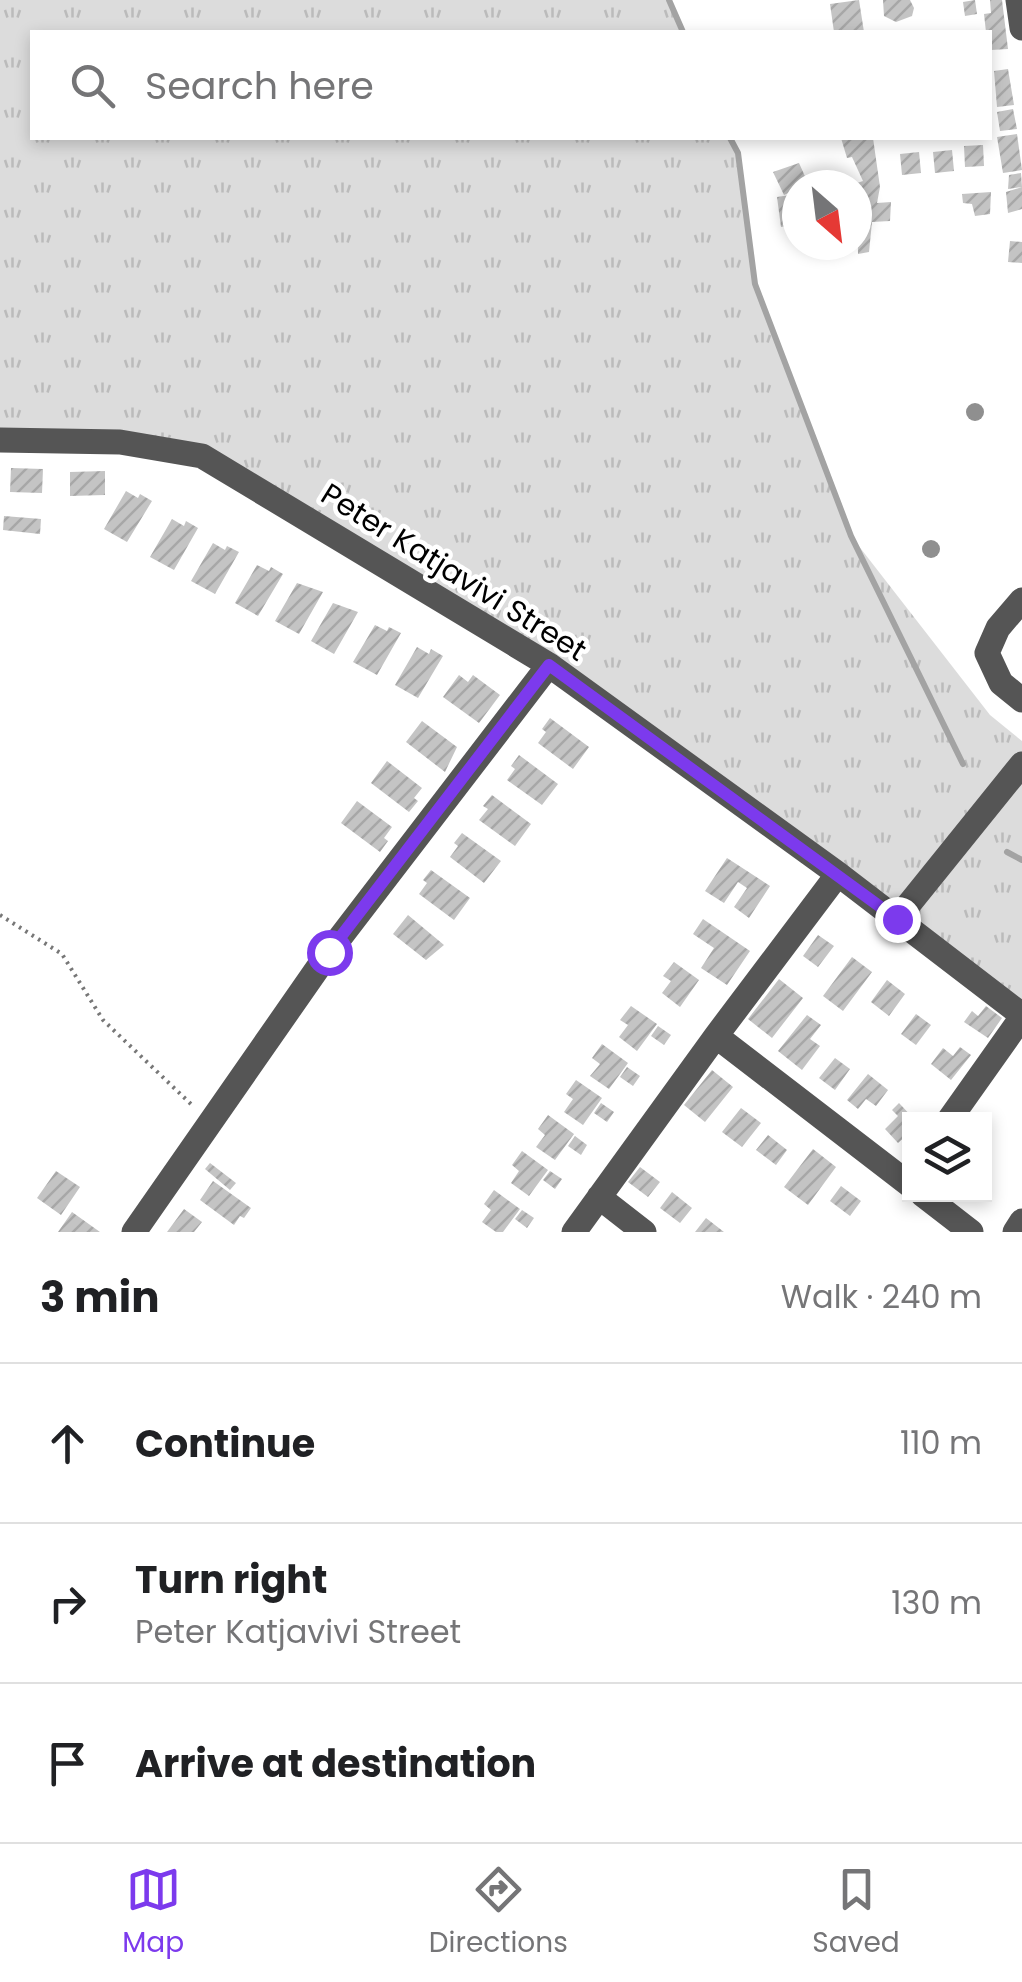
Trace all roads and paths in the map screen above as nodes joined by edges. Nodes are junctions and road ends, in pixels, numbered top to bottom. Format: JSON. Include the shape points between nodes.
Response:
{"nodes":[{"id":1,"x":1018,"y":0,"type":"edge"},
{"id":2,"x":1022,"y":28,"type":"edge"},
{"id":3,"x":0,"y":440,"type":"edge"},
{"id":4,"x":1022,"y":600,"type":"edge"},
{"id":5,"x":549,"y":665,"type":"junction"},
{"id":6,"x":1022,"y":700,"type":"edge"},
{"id":7,"x":1022,"y":764,"type":"edge"},
{"id":8,"x":838,"y":874,"type":"junction"},
{"id":9,"x":0,"y":916,"type":"edge"},
{"id":10,"x":897,"y":919,"type":"junction"},
{"id":11,"x":1022,"y":1016,"type":"edge"},
{"id":12,"x":716,"y":1036,"type":"junction"},
{"id":13,"x":955,"y":1112,"type":"edge"},
{"id":14,"x":210,"y":1123,"type":"junction"},
{"id":15,"x":902,"y":1176,"type":"edge"},
{"id":16,"x":599,"y":1198,"type":"junction"},
{"id":17,"x":934,"y":1202,"type":"edge"},
{"id":18,"x":1022,"y":1221,"type":"edge"},
{"id":19,"x":134,"y":1232,"type":"edge"},
{"id":20,"x":574,"y":1232,"type":"edge"},
{"id":21,"x":644,"y":1232,"type":"edge"},
{"id":22,"x":971,"y":1232,"type":"edge"},
{"id":23,"x":1016,"y":1232,"type":"edge"}],
"edges":[{"from":1,"to":2,"type":"street"},
{"from":3,"to":5,"type":"street","name":"Peter Katjavivi Street","via":[[120,442],[202,456]]},
{"from":4,"to":6,"type":"street","via":[[998,628],[988,653],[1001,683]]},
{"from":5,"to":8,"type":"street","name":"Peter Katjavivi Street"},
{"from":5,"to":14,"type":"street","via":[[329,952]]},
{"from":7,"to":10,"type":"street"},
{"from":8,"to":10,"type":"street","name":"Peter Katjavivi Street"},
{"from":8,"to":12,"type":"street"},
{"from":9,"to":14,"type":"path","via":[[62,954],[103,1020]]},
{"from":10,"to":11,"type":"street","name":"Peter Katjavivi Street"},
{"from":11,"to":13,"type":"street"},
{"from":12,"to":15,"type":"street"},
{"from":12,"to":16,"type":"street"},
{"from":14,"to":19,"type":"street"},
{"from":16,"to":20,"type":"street"},
{"from":16,"to":21,"type":"street"},
{"from":17,"to":22,"type":"street"},
{"from":18,"to":23,"type":"street"}]}
